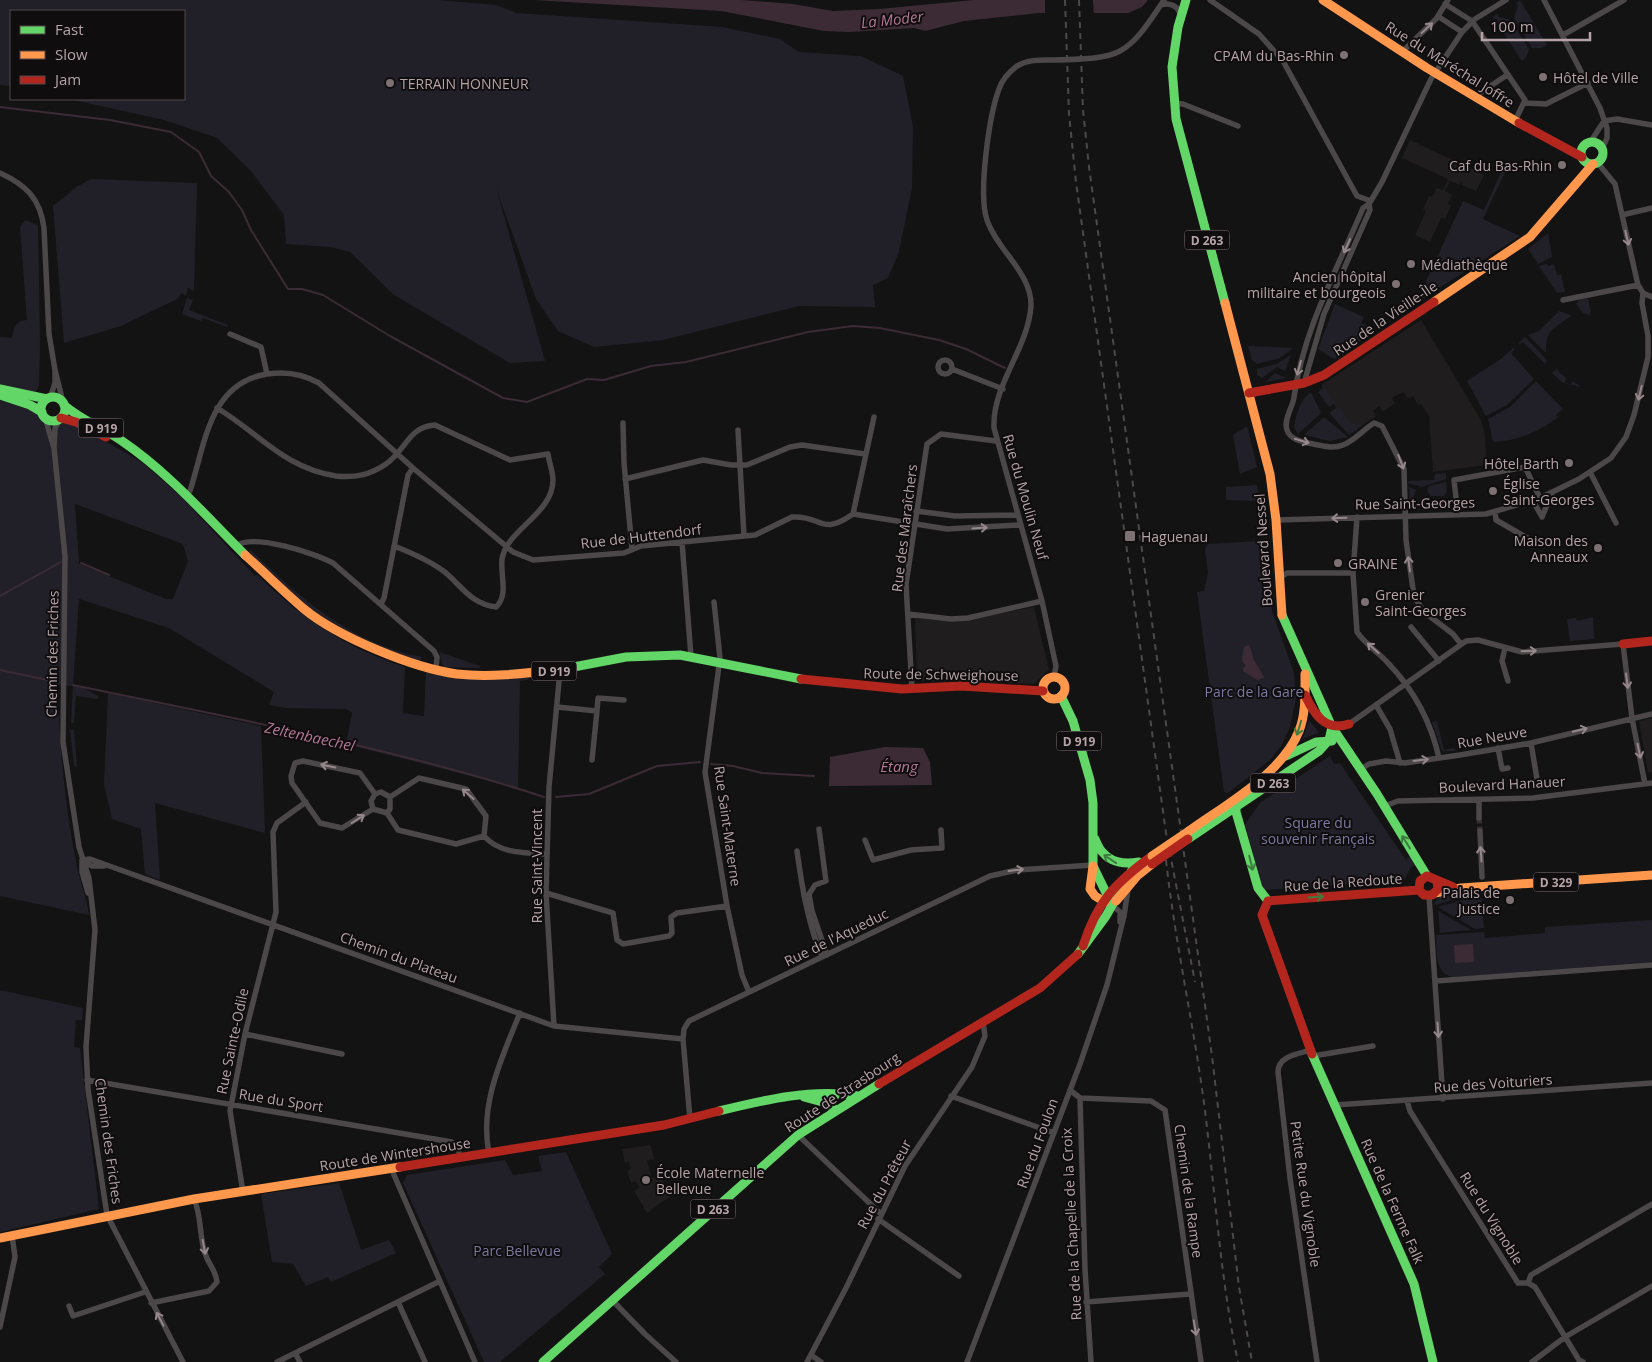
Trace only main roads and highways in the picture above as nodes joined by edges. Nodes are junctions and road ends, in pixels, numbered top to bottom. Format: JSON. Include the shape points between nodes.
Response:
{"nodes":[{"id":1,"x":1186,"y":0,"type":"edge"},
{"id":2,"x":1324,"y":0,"type":"edge"},
{"id":3,"x":1588,"y":142,"type":"junction"},
{"id":4,"x":1565,"y":148,"type":"junction"},
{"id":5,"x":1582,"y":158,"type":"junction"},
{"id":6,"x":1595,"y":163,"type":"junction"},
{"id":7,"x":1583,"y":173,"type":"junction"},
{"id":8,"x":0,"y":388,"type":"edge"},
{"id":9,"x":1249,"y":393,"type":"junction"},
{"id":10,"x":0,"y":395,"type":"edge"},
{"id":11,"x":49,"y":398,"type":"junction"},
{"id":12,"x":64,"y":404,"type":"junction"},
{"id":13,"x":43,"y":415,"type":"junction"},
{"id":14,"x":61,"y":418,"type":"junction"},
{"id":15,"x":138,"y":453,"type":"junction"},
{"id":16,"x":1627,"y":641,"type":"road end"},
{"id":17,"x":1652,"y":641,"type":"edge"},
{"id":18,"x":1305,"y":671,"type":"junction"},
{"id":19,"x":1043,"y":691,"type":"junction"},
{"id":20,"x":1305,"y":695,"type":"junction"},
{"id":21,"x":1061,"y":696,"type":"junction"},
{"id":22,"x":1349,"y":724,"type":"road end"},
{"id":23,"x":1332,"y":727,"type":"junction"},
{"id":24,"x":1329,"y":740,"type":"junction"},
{"id":25,"x":1346,"y":750,"type":"junction"},
{"id":26,"x":1283,"y":758,"type":"junction"},
{"id":27,"x":1274,"y":766,"type":"junction"},
{"id":28,"x":1236,"y":809,"type":"junction"},
{"id":29,"x":1092,"y":824,"type":"junction"},
{"id":30,"x":1188,"y":835,"type":"junction"},
{"id":31,"x":1151,"y":860,"type":"junction"},
{"id":32,"x":1132,"y":870,"type":"junction"},
{"id":33,"x":1652,"y":875,"type":"edge"},
{"id":34,"x":1428,"y":876,"type":"junction"},
{"id":35,"x":1437,"y":881,"type":"junction"},
{"id":36,"x":1461,"y":888,"type":"junction"},
{"id":37,"x":1419,"y":890,"type":"junction"},
{"id":38,"x":1432,"y":894,"type":"junction"},
{"id":39,"x":1104,"y":897,"type":"junction"},
{"id":40,"x":1268,"y":901,"type":"junction"},
{"id":41,"x":1112,"y":905,"type":"junction"},
{"id":42,"x":1083,"y":948,"type":"junction"},
{"id":43,"x":793,"y":1096,"type":"junction"},
{"id":44,"x":858,"y":1096,"type":"junction"},
{"id":45,"x":836,"y":1110,"type":"junction"},
{"id":46,"x":0,"y":1238,"type":"edge"},
{"id":47,"x":543,"y":1362,"type":"edge"},
{"id":48,"x":1433,"y":1362,"type":"edge"}],
"edges":[{"from":1,"to":9,"type":"main road","number":"D 263","via":[[1172,67],[1174,103],[1194,191]]},
{"from":2,"to":4,"type":"main road","name":"Rue du Maréchal Joffre","via":[[1474,97]]},
{"from":3,"to":4,"type":"main road"},
{"from":3,"to":5,"type":"main road","via":[[1580,151]]},
{"from":3,"to":6,"type":"main road","via":[[1598,143],[1602,149],[1602,158]]},
{"from":4,"to":5,"type":"main road","name":"Rue du Maréchal Joffre"},
{"from":5,"to":6,"type":"main road"},
{"from":5,"to":7,"type":"main road"},
{"from":6,"to":7,"type":"main road","name":"Rue de la Vieille-Île"},
{"from":7,"to":9,"type":"main road","name":"Rue de la Vieille-Île","via":[[1536,232],[1334,369],[1304,382]]},
{"from":8,"to":11,"type":"main road","via":[[39,399]]},
{"from":9,"to":18,"type":"main road","name":"Boulevard Nessel","number":"D 263","via":[[1270,474],[1282,613]]},
{"from":10,"to":13,"type":"main road","via":[[30,404]]},
{"from":11,"to":12,"type":"main road","via":[[57,398]]},
{"from":11,"to":13,"type":"main road","via":[[43,403]]},
{"from":12,"to":14,"type":"main road","via":[[65,412]]},
{"from":12,"to":15,"type":"main road","name":"Route de Schweighouse","number":"D 919"},
{"from":13,"to":14,"type":"main road","via":[[52,421]]},
{"from":14,"to":15,"type":"main road","name":"Route de Schweighouse","number":"D 919","via":[[76,422]]},
{"from":15,"to":19,"type":"main road","name":"Route de Schweighouse","number":"D 919","via":[[187,494],[287,596],[329,626],[364,645],[436,670],[458,674],[522,674],[626,657],[691,656],[806,680],[912,688],[961,686]]},
{"from":16,"to":17,"type":"main road"},
{"from":18,"to":20,"type":"main road","name":"Route de Strasbourg"},
{"from":18,"to":23,"type":"main road","name":"Boulevard Nessel","number":"D 263"},
{"from":19,"to":21,"type":"main road","via":[[1051,698]]},
{"from":19,"to":21,"type":"main road","via":[[1045,681],[1054,677],[1064,683],[1065,690]]},
{"from":20,"to":23,"type":"main road","via":[[1318,718]]},
{"from":20,"to":26,"type":"main road","name":"Route de Strasbourg","one_way":true,"via":[[1298,732]]},
{"from":21,"to":29,"type":"main road","number":"D 919","via":[[1073,721],[1090,780]]},
{"from":22,"to":23,"type":"main road"},
{"from":23,"to":24,"type":"main road"},
{"from":23,"to":25,"type":"main road"},
{"from":24,"to":25,"type":"main road"},
{"from":24,"to":26,"type":"main road","name":"Route de Strasbourg","number":"D 263","via":[[1316,742]]},
{"from":24,"to":28,"type":"main road","name":"Route de Strasbourg","number":"D 263","via":[[1315,754]]},
{"from":34,"to":25,"type":"main road","one_way":true},
{"from":26,"to":27,"type":"main road","name":"Route de Strasbourg"},
{"from":27,"to":28,"type":"main road","via":[[1236,803]]},
{"from":27,"to":30,"type":"main road","name":"Route de Strasbourg","number":"D 263"},
{"from":28,"to":30,"type":"main road","name":"Route de Strasbourg","number":"D 263"},
{"from":28,"to":40,"type":"main road","one_way":true,"via":[[1258,888]]},
{"from":31,"to":29,"type":"main road","number":"D 919","one_way":true,"via":[[1124,864],[1108,859],[1096,843]]},
{"from":29,"to":39,"type":"main road","number":"D 919","via":[[1093,866]]},
{"from":30,"to":31,"type":"main road","name":"Route de Strasbourg","number":"D 263","bridge":true},
{"from":31,"to":32,"type":"main road","name":"Route de Strasbourg","number":"D 263"},
{"from":31,"to":41,"type":"main road","name":"Route de Strasbourg","number":"D 263"},
{"from":32,"to":39,"type":"main road","name":"Route de Strasbourg","number":"D 263"},
{"from":32,"to":41,"type":"main road","name":"Route de Strasbourg","number":"D 263"},
{"from":33,"to":36,"type":"main road","number":"D 329"},
{"from":34,"to":35,"type":"main road"},
{"from":34,"to":37,"type":"main road","via":[[1420,880]]},
{"from":35,"to":36,"type":"main road","number":"D 329"},
{"from":35,"to":38,"type":"main road","via":[[1438,889]]},
{"from":36,"to":38,"type":"main road","number":"D 329"},
{"from":37,"to":38,"type":"main road"},
{"from":40,"to":37,"type":"main road","name":"Rue de la Redoute","one_way":true},
{"from":39,"to":41,"type":"main road"},
{"from":39,"to":42,"type":"main road","name":"Route de Strasbourg","number":"D 263","via":[[1088,929]]},
{"from":40,"to":48,"type":"main road","name":"Rue de la Ferme Falk","via":[[1263,907],[1262,919],[1312,1053],[1414,1284]]},
{"from":41,"to":42,"type":"main road","name":"Route de Strasbourg","number":"D 263"},
{"from":42,"to":44,"type":"main road","name":"Route de Strasbourg","number":"D 263","via":[[1048,983]]},
{"from":43,"to":44,"type":"main road","name":"Route de Wintershouse","via":[[835,1092]]},
{"from":43,"to":45,"type":"main road","via":[[826,1103]]},
{"from":43,"to":46,"type":"main road","name":"Route de Wintershouse","via":[[664,1125],[194,1199]]},
{"from":44,"to":45,"type":"main road","name":"Route de Strasbourg","number":"D 263"},
{"from":45,"to":47,"type":"main road","name":"Route de Strasbourg","number":"D 263","via":[[798,1135]]}]}
